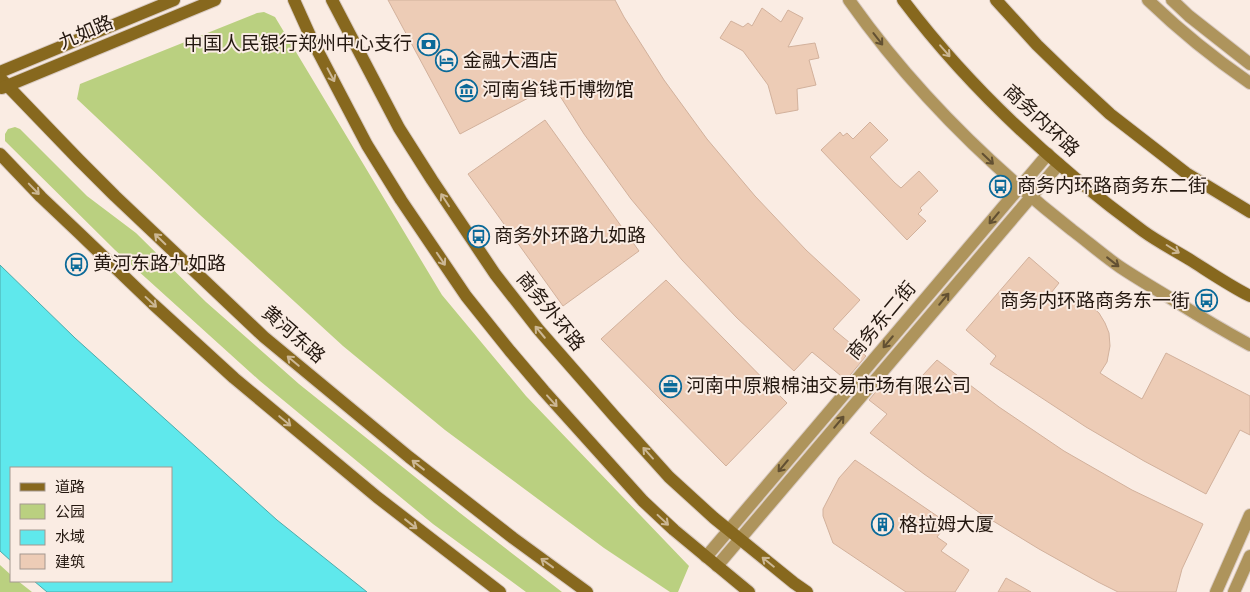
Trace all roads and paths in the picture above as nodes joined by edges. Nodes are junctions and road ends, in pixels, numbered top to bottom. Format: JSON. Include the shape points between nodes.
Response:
{"nodes":[{"id":1,"x":174,"y":0,"type":"edge"},
{"id":2,"x":215,"y":0,"type":"edge"},
{"id":3,"x":294,"y":0,"type":"edge"},
{"id":4,"x":332,"y":0,"type":"edge"},
{"id":5,"x":849,"y":0,"type":"edge"},
{"id":6,"x":903,"y":0,"type":"edge"},
{"id":7,"x":996,"y":0,"type":"edge"},
{"id":8,"x":1148,"y":0,"type":"edge"},
{"id":9,"x":1172,"y":0,"type":"edge"},
{"id":10,"x":1250,"y":64,"type":"edge"},
{"id":11,"x":0,"y":72,"type":"edge"},
{"id":12,"x":1250,"y":83,"type":"edge"},
{"id":13,"x":3,"y":84,"type":"edge"},
{"id":14,"x":0,"y":154,"type":"edge"},
{"id":15,"x":1048,"y":154,"type":"junction"},
{"id":16,"x":1059,"y":164,"type":"junction"},
{"id":17,"x":1020,"y":187,"type":"junction"},
{"id":18,"x":1031,"y":197,"type":"junction"},
{"id":19,"x":1250,"y":212,"type":"edge"},
{"id":20,"x":1250,"y":296,"type":"edge"},
{"id":21,"x":1250,"y":345,"type":"edge"},
{"id":22,"x":1250,"y":516,"type":"edge"},
{"id":23,"x":729,"y":530,"type":"junction"},
{"id":24,"x":740,"y":540,"type":"junction"},
{"id":25,"x":1250,"y":556,"type":"edge"},
{"id":26,"x":706,"y":557,"type":"junction"},
{"id":27,"x":717,"y":566,"type":"junction"},
{"id":28,"x":500,"y":592,"type":"edge"},
{"id":29,"x":587,"y":592,"type":"edge"},
{"id":30,"x":749,"y":592,"type":"edge"},
{"id":31,"x":807,"y":592,"type":"edge"},
{"id":32,"x":1216,"y":592,"type":"edge"},
{"id":33,"x":1234,"y":592,"type":"edge"}],
"edges":[{"from":1,"to":11,"type":"street","name":"九如路"},
{"from":2,"to":13,"type":"street","name":"九如路"},
{"from":3,"to":26,"type":"street","one_way":true,"via":[[367,145],[466,296],[544,391],[637,494]]},
{"from":23,"to":4,"type":"street","name":"商务外环路","one_way":true,"via":[[669,477],[538,329],[495,274],[399,128]]},
{"from":5,"to":17,"type":"street","one_way":true,"via":[[881,42],[954,125]]},
{"from":6,"to":15,"type":"street","name":"商务内环路","one_way":true,"via":[[979,89]]},
{"from":7,"to":19,"type":"street","via":[[1037,45],[1110,114],[1186,173]]},
{"from":8,"to":12,"type":"street"},
{"from":9,"to":10,"type":"street"},
{"from":29,"to":13,"type":"street","name":"黄河东路","one_way":true,"via":[[409,458],[264,337]]},
{"from":14,"to":28,"type":"street","one_way":true,"via":[[78,233],[234,378],[376,497]]},
{"from":15,"to":16,"type":"street","name":"商务内环路"},
{"from":15,"to":17,"type":"street","name":"商务东二街"},
{"from":16,"to":18,"type":"street","name":"商务东二街"},
{"from":16,"to":20,"type":"street","name":"商务内环路","one_way":true,"via":[[1144,232]]},
{"from":17,"to":18,"type":"street"},
{"from":17,"to":23,"type":"street","name":"商务东二街","one_way":true},
{"from":18,"to":21,"type":"street","one_way":true,"via":[[1120,267]]},
{"from":24,"to":18,"type":"street","name":"商务东二街","one_way":true},
{"from":22,"to":32,"type":"street"},
{"from":23,"to":24,"type":"street","name":"商务外环路"},
{"from":23,"to":26,"type":"street","name":"商务东二街"},
{"from":24,"to":27,"type":"street","name":"商务东二街"},
{"from":31,"to":24,"type":"street","name":"商务外环路","one_way":true},
{"from":25,"to":33,"type":"street"},
{"from":26,"to":27,"type":"street"},
{"from":27,"to":30,"type":"street"}]}
